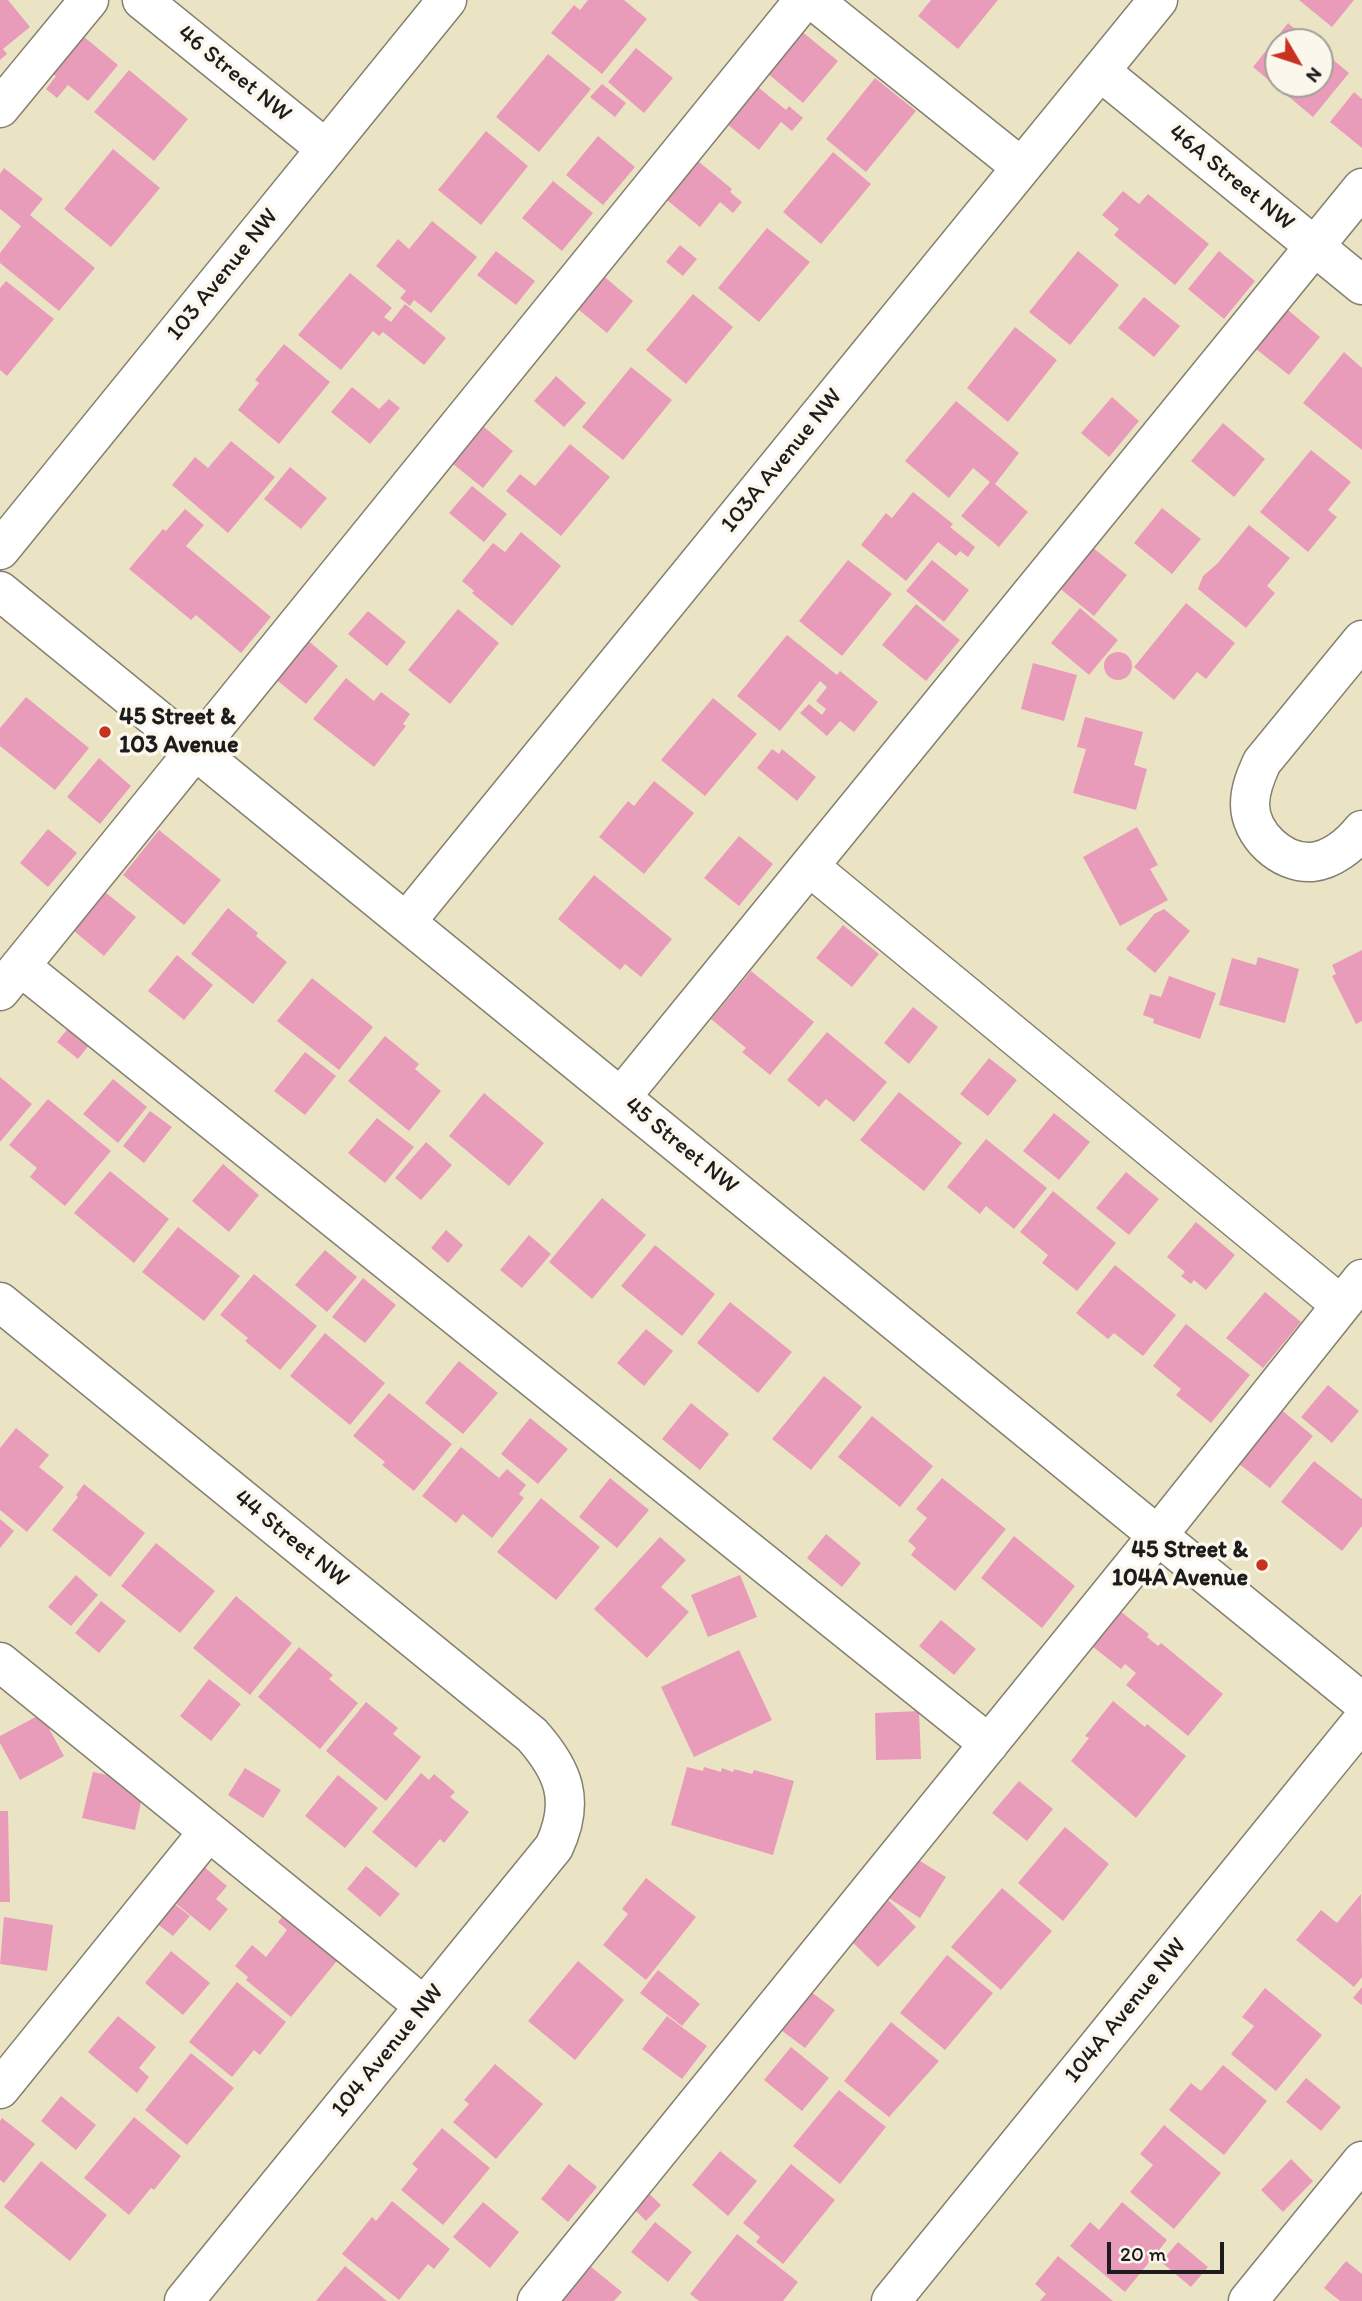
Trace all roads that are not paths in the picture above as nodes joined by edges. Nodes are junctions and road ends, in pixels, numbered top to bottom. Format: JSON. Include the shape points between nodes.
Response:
{"nodes":[{"id":1,"x":89,"y":0,"type":"edge"},
{"id":2,"x":142,"y":0,"type":"edge"},
{"id":3,"x":447,"y":0,"type":"edge"},
{"id":4,"x":804,"y":0,"type":"edge"},
{"id":5,"x":813,"y":0,"type":"edge"},
{"id":6,"x":1158,"y":0,"type":"edge"},
{"id":7,"x":1100,"y":71,"type":"junction"},
{"id":8,"x":0,"y":108,"type":"edge"},
{"id":9,"x":326,"y":149,"type":"junction"},
{"id":10,"x":1021,"y":167,"type":"junction"},
{"id":11,"x":1362,"y":188,"type":"edge"},
{"id":12,"x":1314,"y":245,"type":"junction"},
{"id":13,"x":1362,"y":285,"type":"edge"},
{"id":14,"x":0,"y":550,"type":"edge"},
{"id":15,"x":0,"y":591,"type":"edge"},
{"id":16,"x":1362,"y":640,"type":"edge"},
{"id":17,"x":195,"y":750,"type":"junction"},
{"id":18,"x":1362,"y":830,"type":"edge"},
{"id":19,"x":810,"y":867,"type":"junction"},
{"id":20,"x":406,"y":922,"type":"junction"},
{"id":21,"x":10,"y":979,"type":"edge"},
{"id":22,"x":621,"y":1097,"type":"junction"},
{"id":23,"x":1352,"y":1292,"type":"edge"},
{"id":24,"x":0,"y":1302,"type":"edge"},
{"id":25,"x":1158,"y":1535,"type":"junction"},
{"id":26,"x":0,"y":1662,"type":"edge"},
{"id":27,"x":1362,"y":1702,"type":"edge"},
{"id":28,"x":1362,"y":1721,"type":"edge"},
{"id":29,"x":989,"y":1744,"type":"junction"},
{"id":30,"x":564,"y":1789,"type":"joint"},
{"id":31,"x":208,"y":1832,"type":"junction"},
{"id":32,"x":424,"y":2006,"type":"junction"},
{"id":33,"x":0,"y":2089,"type":"edge"},
{"id":34,"x":1362,"y":2161,"type":"edge"},
{"id":35,"x":184,"y":2301,"type":"edge"},
{"id":36,"x":537,"y":2301,"type":"edge"},
{"id":37,"x":891,"y":2301,"type":"edge"},
{"id":38,"x":1248,"y":2301,"type":"edge"}],
"edges":[{"from":1,"to":8,"type":"street"},
{"from":2,"to":9,"type":"street","name":"46 Street NW"},
{"from":3,"to":9,"type":"street","name":"103 Avenue NW"},
{"from":4,"to":17,"type":"street"},
{"from":5,"to":10,"type":"street"},
{"from":6,"to":7,"type":"street","name":"103A Avenue NW"},
{"from":7,"to":10,"type":"street","name":"103A Avenue NW"},
{"from":7,"to":12,"type":"street","name":"46A Street NW"},
{"from":9,"to":14,"type":"street","name":"103 Avenue NW"},
{"from":10,"to":20,"type":"street","name":"103A Avenue NW"},
{"from":11,"to":12,"type":"street"},
{"from":12,"to":13,"type":"street","name":"46A Street NW"},
{"from":12,"to":19,"type":"street"},
{"from":15,"to":17,"type":"street","name":"45 Street NW"},
{"from":16,"to":18,"type":"street","via":[[1262,762],[1250,803],[1258,833],[1289,857],[1312,862],[1334,855]]},
{"from":17,"to":20,"type":"street","name":"45 Street NW"},
{"from":17,"to":21,"type":"street"},
{"from":19,"to":22,"type":"street"},
{"from":19,"to":23,"type":"street"},
{"from":20,"to":22,"type":"street","name":"45 Street NW"},
{"from":21,"to":29,"type":"street"},
{"from":22,"to":25,"type":"street","name":"45 Street NW"},
{"from":23,"to":25,"type":"street"},
{"from":24,"to":30,"type":"street","name":"44 Street NW","via":[[532,1735],[558,1769]]},
{"from":25,"to":27,"type":"street","name":"45 Street NW"},
{"from":25,"to":29,"type":"street"},
{"from":26,"to":31,"type":"street"},
{"from":28,"to":37,"type":"street","name":"104A Avenue NW"},
{"from":29,"to":36,"type":"street"},
{"from":30,"to":32,"type":"street","name":"104 Avenue NW","via":[[564,1822],[554,1847]]},
{"from":31,"to":32,"type":"street"},
{"from":31,"to":33,"type":"street"},
{"from":32,"to":35,"type":"street","name":"104 Avenue NW"},
{"from":34,"to":38,"type":"street"}]}
